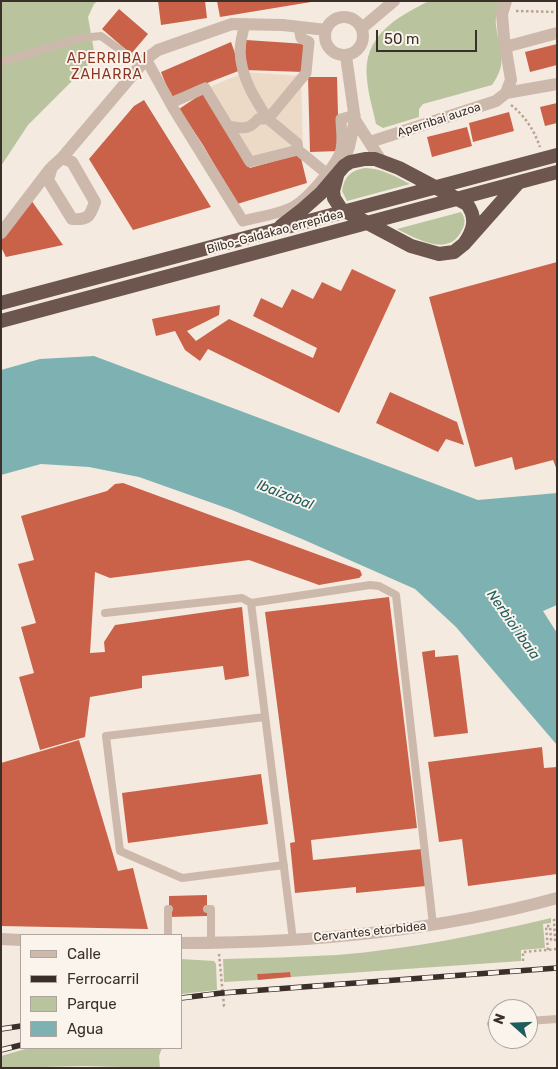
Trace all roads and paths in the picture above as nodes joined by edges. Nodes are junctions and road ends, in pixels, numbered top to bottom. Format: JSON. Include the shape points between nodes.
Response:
{"nodes":[{"id":1,"x":394,"y":1,"type":"edge"},
{"id":2,"x":505,"y":6,"type":"edge"},
{"id":3,"x":557,"y":12,"type":"edge"},
{"id":4,"x":245,"y":24,"type":"junction"},
{"id":5,"x":300,"y":27,"type":"junction"},
{"id":6,"x":362,"y":28,"type":"junction"},
{"id":7,"x":326,"y":30,"type":"junction"},
{"id":8,"x":557,"y":34,"type":"edge"},
{"id":9,"x":505,"y":47,"type":"junction"},
{"id":10,"x":346,"y":56,"type":"junction"},
{"id":11,"x":1,"y":62,"type":"edge"},
{"id":12,"x":144,"y":62,"type":"junction"},
{"id":13,"x":557,"y":84,"type":"edge"},
{"id":14,"x":503,"y":96,"type":"junction"},
{"id":15,"x":171,"y":103,"type":"junction"},
{"id":16,"x":355,"y":118,"type":"junction"},
{"id":17,"x":268,"y":119,"type":"junction"},
{"id":18,"x":228,"y":126,"type":"junction"},
{"id":19,"x":370,"y":142,"type":"junction"},
{"id":20,"x":298,"y":150,"type":"junction"},
{"id":21,"x":557,"y":155,"type":"edge"},
{"id":22,"x":62,"y":158,"type":"junction"},
{"id":23,"x":543,"y":158,"type":"junction"},
{"id":24,"x":382,"y":162,"type":"junction"},
{"id":25,"x":52,"y":167,"type":"junction"},
{"id":26,"x":557,"y":172,"type":"edge"},
{"id":27,"x":334,"y":173,"type":"junction"},
{"id":28,"x":518,"y":183,"type":"junction"},
{"id":29,"x":435,"y":187,"type":"junction"},
{"id":30,"x":457,"y":199,"type":"junction"},
{"id":31,"x":345,"y":211,"type":"junction"},
{"id":32,"x":368,"y":223,"type":"junction"},
{"id":33,"x":276,"y":230,"type":"junction"},
{"id":34,"x":1,"y":233,"type":"edge"},
{"id":35,"x":464,"y":244,"type":"junction"},
{"id":36,"x":5,"y":301,"type":"edge"},
{"id":37,"x":1,"y":321,"type":"edge"},
{"id":38,"x":251,"y":602,"type":"junction"},
{"id":39,"x":105,"y":613,"type":"dead end"},
{"id":40,"x":265,"y":717,"type":"junction"},
{"id":41,"x":284,"y":865,"type":"junction"},
{"id":42,"x":557,"y":898,"type":"edge"},
{"id":43,"x":168,"y":909,"type":"dead end"},
{"id":44,"x":207,"y":909,"type":"dead end"},
{"id":45,"x":557,"y":920,"type":"edge"},
{"id":46,"x":434,"y":925,"type":"junction"},
{"id":47,"x":168,"y":934,"type":"edge"},
{"id":48,"x":1,"y":939,"type":"edge"},
{"id":49,"x":20,"y":940,"type":"edge"},
{"id":50,"x":293,"y":940,"type":"junction"},
{"id":51,"x":182,"y":943,"type":"edge"},
{"id":52,"x":215,"y":943,"type":"junction"},
{"id":53,"x":548,"y":950,"type":"junction"},
{"id":54,"x":557,"y":950,"type":"edge"},
{"id":55,"x":523,"y":961,"type":"dead end"},
{"id":56,"x":226,"y":1006,"type":"dead end"},
{"id":57,"x":557,"y":1019,"type":"edge"},
{"id":58,"x":538,"y":1020,"type":"edge"}],
"edges":[{"from":1,"to":6,"type":"street"},
{"from":2,"to":3,"type":"path"},
{"from":2,"to":9,"type":"street"},
{"from":4,"to":5,"type":"street"},
{"from":4,"to":12,"type":"street","via":[[232,24],[158,50]]},
{"from":4,"to":17,"type":"street","via":[[240,50],[244,76]]},
{"from":5,"to":7,"type":"street"},
{"from":5,"to":17,"type":"street","via":[[301,38],[309,42],[306,73]]},
{"from":6,"to":7,"type":"street","via":[[358,22],[344,17],[330,23]]},
{"from":6,"to":10,"type":"street","via":[[363,43]]},
{"from":7,"to":10,"type":"street","via":[[327,45],[338,55]]},
{"from":8,"to":9,"type":"street"},
{"from":9,"to":14,"type":"street","via":[[511,80]]},
{"from":10,"to":16,"type":"street"},
{"from":11,"to":12,"type":"lane","via":[[81,38],[101,36]]},
{"from":12,"to":15,"type":"street"},
{"from":12,"to":22,"type":"street"},
{"from":13,"to":14,"type":"street","name":"Aperribai auzoa"},
{"from":14,"to":19,"type":"street","name":"Aperribai auzoa"},
{"from":14,"to":23,"type":"path","via":[[528,122]]},
{"from":15,"to":18,"type":"street","via":[[205,88]]},
{"from":15,"to":27,"type":"street","via":[[243,221],[290,209]]},
{"from":16,"to":19,"type":"street"},
{"from":16,"to":27,"type":"street","via":[[349,147]]},
{"from":17,"to":18,"type":"street","via":[[258,119],[246,128]]},
{"from":17,"to":20,"type":"street","via":[[297,143]]},
{"from":18,"to":20,"type":"street","via":[[250,162]]},
{"from":19,"to":24,"type":"street"},
{"from":20,"to":27,"type":"street"},
{"from":21,"to":23,"type":"highway","name":"Bilbo-Galdakao errepidea"},
{"from":22,"to":25,"type":"street"},
{"from":22,"to":25,"type":"street","via":[[72,162],[95,202],[91,214],[83,220],[72,219],[48,180]]},
{"from":23,"to":29,"type":"highway","name":"Bilbo-Galdakao errepidea"},
{"from":24,"to":27,"type":"highway","via":[[360,159]]},
{"from":24,"to":29,"type":"highway"},
{"from":25,"to":34,"type":"street"},
{"from":26,"to":28,"type":"highway","name":"Bilbo-Galdakao errepidea"},
{"from":27,"to":31,"type":"highway","via":[[334,198]]},
{"from":27,"to":33,"type":"highway","via":[[303,209]]},
{"from":28,"to":30,"type":"highway","name":"Bilbo-Galdakao errepidea"},
{"from":28,"to":35,"type":"highway"},
{"from":29,"to":30,"type":"highway"},
{"from":29,"to":31,"type":"highway","name":"Bilbo-Galdakao errepidea"},
{"from":30,"to":32,"type":"highway","name":"Bilbo-Galdakao errepidea"},
{"from":30,"to":35,"type":"highway","via":[[467,204],[474,222]]},
{"from":31,"to":32,"type":"highway"},
{"from":31,"to":33,"type":"highway","name":"Bilbo-Galdakao errepidea"},
{"from":32,"to":35,"type":"highway","via":[[411,246],[432,253],[447,254]]},
{"from":32,"to":37,"type":"highway","name":"Bilbo-Galdakao errepidea"},
{"from":33,"to":36,"type":"highway","name":"Bilbo-Galdakao errepidea"},
{"from":38,"to":39,"type":"lane","via":[[242,598]]},
{"from":38,"to":40,"type":"lane"},
{"from":38,"to":46,"type":"lane","via":[[370,585],[396,595]]},
{"from":40,"to":41,"type":"lane"},
{"from":40,"to":41,"type":"lane","via":[[106,736],[120,851],[182,878]]},
{"from":41,"to":50,"type":"lane"},
{"from":42,"to":46,"type":"street","name":"Cervantes etorbidea"},
{"from":43,"to":47,"type":"lane"},
{"from":44,"to":52,"type":"lane","via":[[211,909]]},
{"from":45,"to":53,"type":"path","via":[[554,920],[555,940],[551,940],[550,926],[546,926]]},
{"from":46,"to":50,"type":"street","name":"Cervantes etorbidea"},
{"from":48,"to":49,"type":"street"},
{"from":50,"to":52,"type":"street","name":"Cervantes etorbidea"},
{"from":51,"to":52,"type":"street","name":"Cervantes etorbidea"},
{"from":52,"to":56,"type":"path"},
{"from":53,"to":54,"type":"path"},
{"from":53,"to":55,"type":"path","via":[[523,952]]},
{"from":57,"to":58,"type":"lane"}]}
